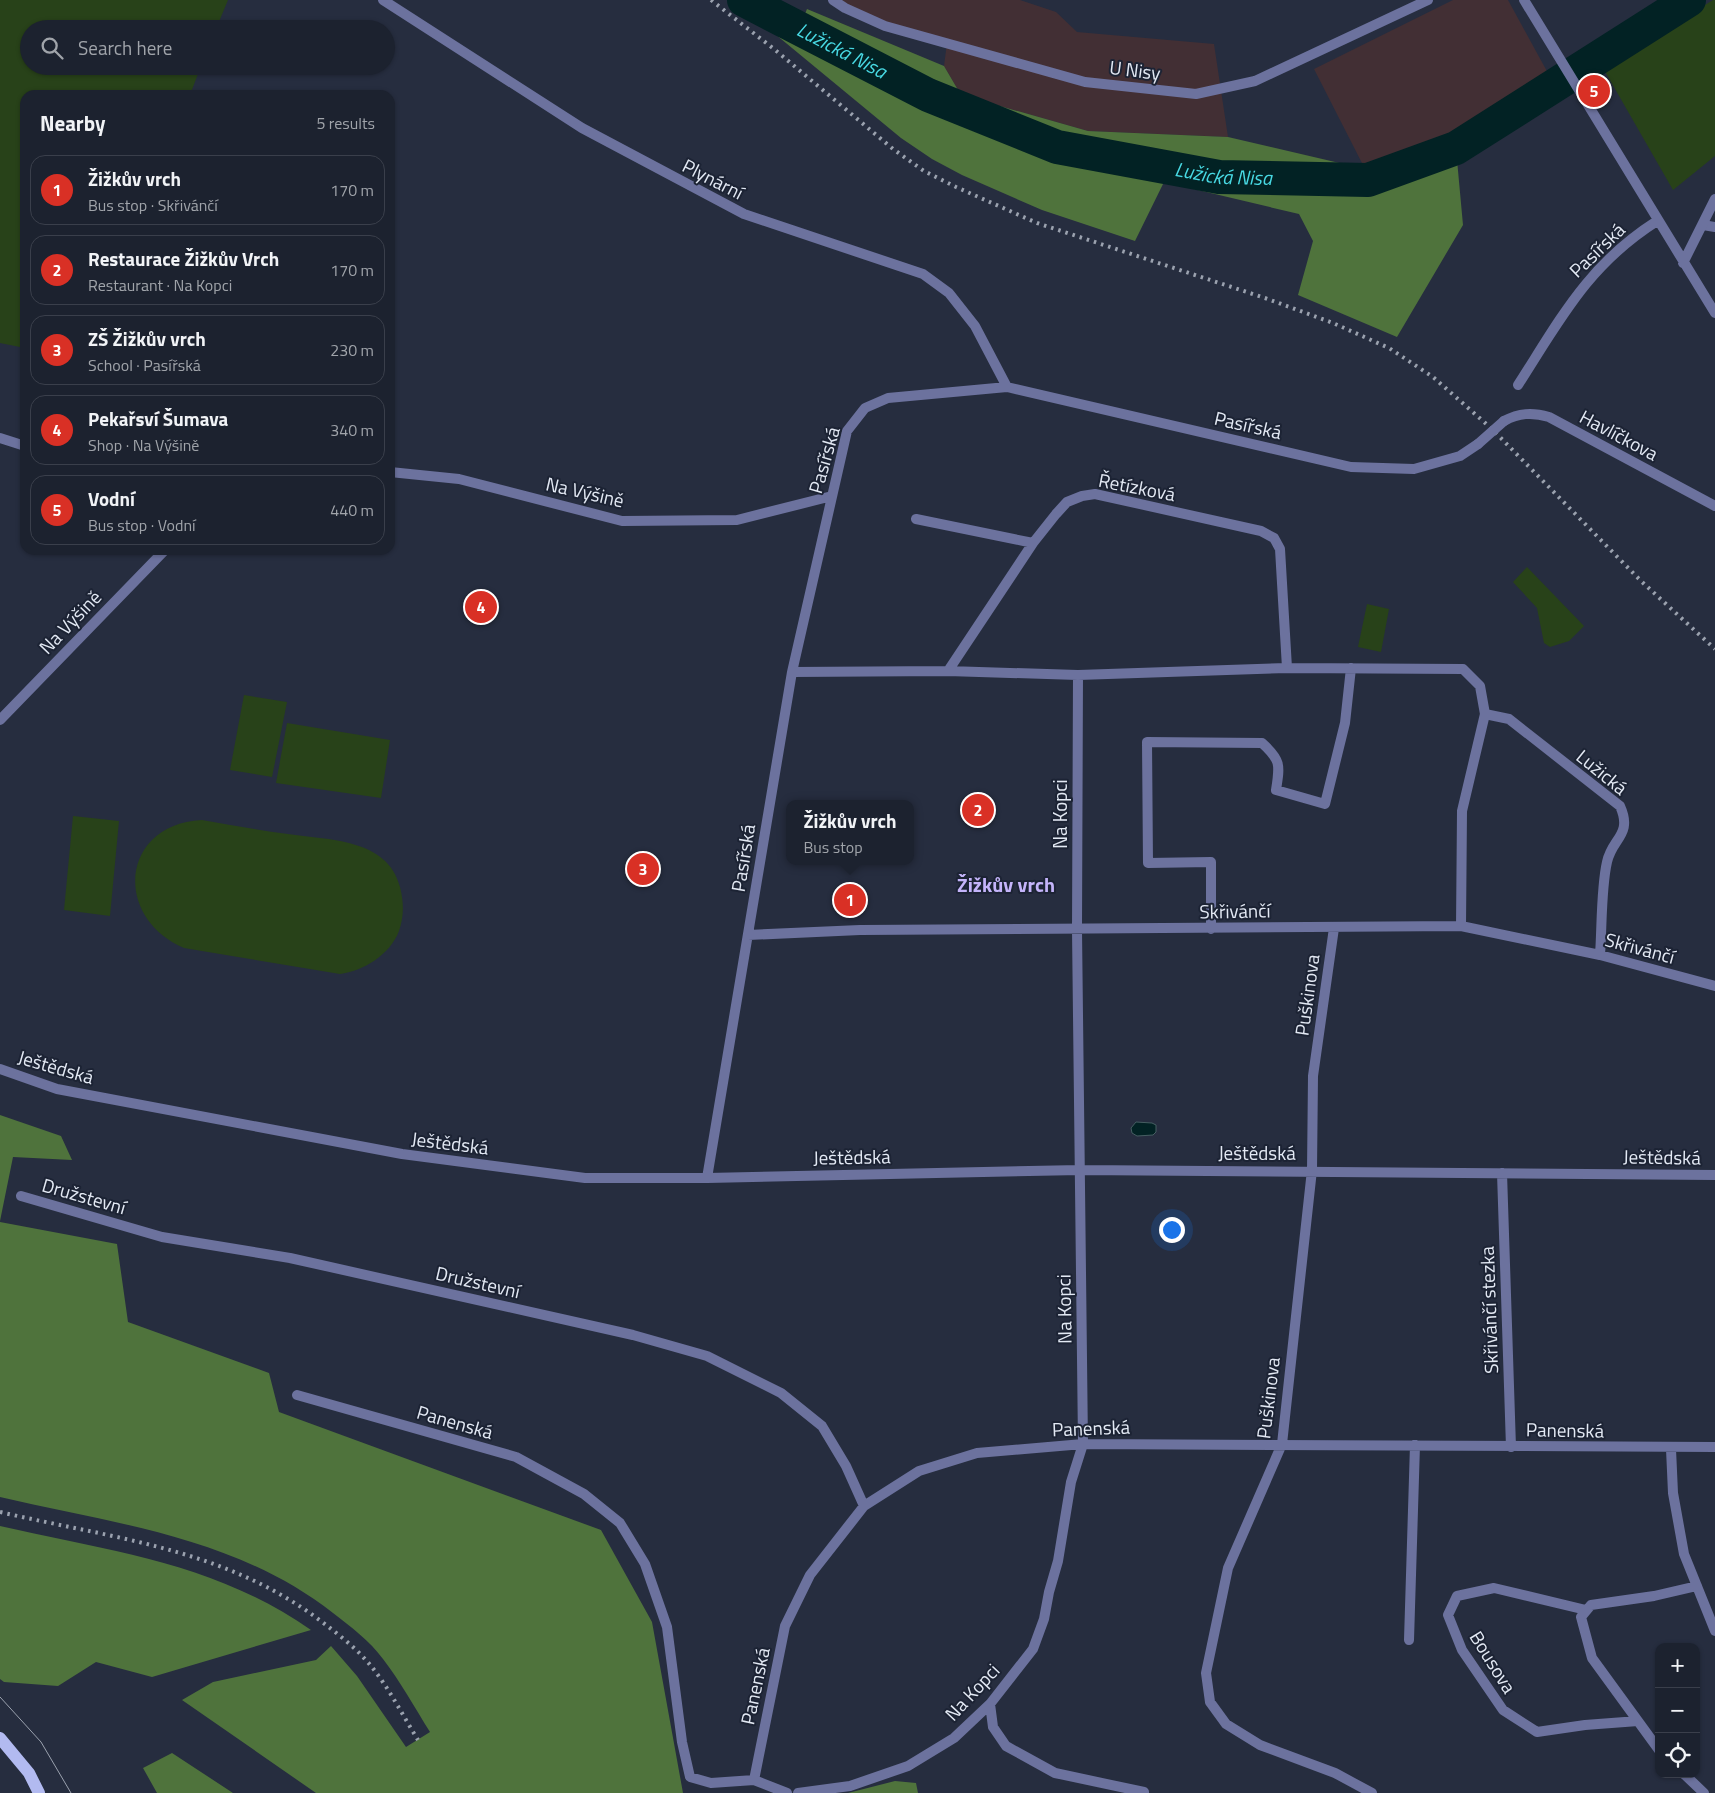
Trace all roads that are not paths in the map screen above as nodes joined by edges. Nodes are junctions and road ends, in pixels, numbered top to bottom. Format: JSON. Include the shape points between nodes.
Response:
{"nodes":[{"id":1,"x":383,"y":0,"type":"edge"},
{"id":2,"x":833,"y":0,"type":"edge"},
{"id":3,"x":1428,"y":0,"type":"edge"},
{"id":4,"x":1524,"y":0,"type":"edge"},
{"id":5,"x":1715,"y":199,"type":"edge"},
{"id":6,"x":1657,"y":221,"type":"junction"},
{"id":7,"x":1703,"y":225,"type":"junction"},
{"id":8,"x":1715,"y":227,"type":"edge"},
{"id":9,"x":1683,"y":263,"type":"junction"},
{"id":10,"x":1715,"y":313,"type":"edge"},
{"id":11,"x":1518,"y":385,"type":"dead end"},
{"id":12,"x":1007,"y":387,"type":"junction"},
{"id":13,"x":1504,"y":421,"type":"joint"},
{"id":14,"x":0,"y":438,"type":"edge"},
{"id":15,"x":20,"y":444,"type":"edge"},
{"id":16,"x":395,"y":473,"type":"edge"},
{"id":17,"x":832,"y":496,"type":"junction"},
{"id":18,"x":1715,"y":506,"type":"edge"},
{"id":19,"x":916,"y":519,"type":"dead end"},
{"id":20,"x":1033,"y":543,"type":"junction"},
{"id":21,"x":160,"y":555,"type":"edge"},
{"id":22,"x":1287,"y":668,"type":"junction"},
{"id":23,"x":1351,"y":668,"type":"junction"},
{"id":24,"x":792,"y":672,"type":"junction"},
{"id":25,"x":948,"y":672,"type":"junction"},
{"id":26,"x":1078,"y":675,"type":"junction"},
{"id":27,"x":1485,"y":714,"type":"junction"},
{"id":28,"x":0,"y":720,"type":"edge"},
{"id":29,"x":1461,"y":926,"type":"junction"},
{"id":30,"x":1334,"y":928,"type":"junction"},
{"id":31,"x":1211,"y":929,"type":"junction"},
{"id":32,"x":1077,"y":930,"type":"junction"},
{"id":33,"x":748,"y":935,"type":"junction"},
{"id":34,"x":1600,"y":955,"type":"junction"},
{"id":35,"x":1715,"y":986,"type":"edge"},
{"id":36,"x":0,"y":1069,"type":"edge"},
{"id":37,"x":1080,"y":1170,"type":"junction"},
{"id":38,"x":1312,"y":1170,"type":"junction"},
{"id":39,"x":1502,"y":1172,"type":"junction"},
{"id":40,"x":1715,"y":1175,"type":"edge"},
{"id":41,"x":707,"y":1178,"type":"junction"},
{"id":42,"x":21,"y":1196,"type":"dead end"},
{"id":43,"x":297,"y":1396,"type":"dead end"},
{"id":44,"x":1083,"y":1444,"type":"junction"},
{"id":45,"x":1282,"y":1444,"type":"junction"},
{"id":46,"x":1415,"y":1445,"type":"junction"},
{"id":47,"x":1511,"y":1447,"type":"junction"},
{"id":48,"x":1715,"y":1447,"type":"edge"},
{"id":49,"x":1671,"y":1449,"type":"junction"},
{"id":50,"x":864,"y":1506,"type":"junction"},
{"id":51,"x":1697,"y":1586,"type":"junction"},
{"id":52,"x":1586,"y":1610,"type":"junction"},
{"id":53,"x":1715,"y":1631,"type":"edge"},
{"id":54,"x":1409,"y":1640,"type":"dead end"},
{"id":55,"x":990,"y":1704,"type":"junction"},
{"id":56,"x":1638,"y":1722,"type":"junction"},
{"id":57,"x":0,"y":1738,"type":"edge"},
{"id":58,"x":1655,"y":1745,"type":"edge"},
{"id":59,"x":1688,"y":1778,"type":"edge"},
{"id":60,"x":754,"y":1780,"type":"junction"},
{"id":61,"x":1144,"y":1792,"type":"edge"},
{"id":62,"x":39,"y":1793,"type":"edge"},
{"id":63,"x":787,"y":1793,"type":"edge"},
{"id":64,"x":798,"y":1793,"type":"edge"},
{"id":65,"x":1372,"y":1793,"type":"edge"},
{"id":66,"x":1704,"y":1793,"type":"edge"}],
"edges":[{"from":1,"to":12,"type":"street","name":"Plynární","via":[[582,128],[744,214],[923,274],[949,293],[975,326]]},
{"from":2,"to":3,"type":"street","name":"U Nisy","via":[[885,26],[1084,82],[1196,94],[1255,81]]},
{"from":4,"to":6,"type":"street"},
{"from":5,"to":7,"type":"street"},
{"from":6,"to":9,"type":"street"},
{"from":6,"to":11,"type":"street","name":"Pasířská","via":[[1628,241],[1588,279]]},
{"from":7,"to":8,"type":"street"},
{"from":7,"to":9,"type":"street"},
{"from":9,"to":10,"type":"street"},
{"from":12,"to":13,"type":"street","name":"Pasířská","bridge":true,"via":[[1351,467],[1414,468],[1460,456]]},
{"from":12,"to":17,"type":"street","name":"Pasířská","via":[[888,398],[865,408],[847,431]]},
{"from":13,"to":18,"type":"street","name":"Havlíčkova","via":[[1526,413],[1549,417]]},
{"from":14,"to":15,"type":"street"},
{"from":16,"to":17,"type":"street","name":"Na Výšině","via":[[459,479],[622,520],[737,520]]},
{"from":17,"to":24,"type":"street","name":"Pasířská"},
{"from":19,"to":20,"type":"street"},
{"from":20,"to":22,"type":"street","name":"Řetízková","via":[[1068,502],[1095,494],[1261,531],[1274,538],[1280,549]]},
{"from":20,"to":25,"type":"street","name":"Řetízková"},
{"from":21,"to":28,"type":"street","name":"Na Výšině"},
{"from":22,"to":23,"type":"street"},
{"from":22,"to":26,"type":"street"},
{"from":23,"to":27,"type":"street","via":[[1463,669],[1480,686]]},
{"from":23,"to":31,"type":"street","via":[[1345,723],[1325,804],[1276,790],[1280,764],[1262,743],[1148,742],[1148,863],[1211,862]]},
{"from":24,"to":25,"type":"street"},
{"from":24,"to":33,"type":"street","name":"Pasířská"},
{"from":25,"to":26,"type":"street"},
{"from":26,"to":32,"type":"street","name":"Na Kopci"},
{"from":27,"to":29,"type":"street","via":[[1462,812]]},
{"from":27,"to":34,"type":"street","name":"Lužická","via":[[1509,720],[1620,806],[1625,830],[1607,861]]},
{"from":29,"to":30,"type":"street","name":"Skřivánčí"},
{"from":29,"to":34,"type":"street","name":"Skřivánčí"},
{"from":30,"to":31,"type":"street","name":"Skřivánčí"},
{"from":30,"to":38,"type":"street","name":"Puškinova","via":[[1313,1076]]},
{"from":31,"to":32,"type":"street","name":"Skřivánčí"},
{"from":32,"to":33,"type":"street","name":"Skřivánčí","via":[[860,930]]},
{"from":32,"to":37,"type":"street","name":"Na Kopci"},
{"from":33,"to":41,"type":"street","name":"Pasířská"},
{"from":34,"to":35,"type":"street","name":"Skřivánčí"},
{"from":36,"to":41,"type":"street","name":"Ještědská","via":[[57,1089],[402,1154],[585,1178]]},
{"from":37,"to":38,"type":"street","name":"Ještědská"},
{"from":37,"to":41,"type":"street","name":"Ještědská"},
{"from":37,"to":44,"type":"street","name":"Na Kopci"},
{"from":38,"to":39,"type":"street","name":"Ještědská"},
{"from":38,"to":45,"type":"street","name":"Puškinova"},
{"from":39,"to":40,"type":"street","name":"Ještědská"},
{"from":39,"to":47,"type":"street","name":"Skřivánčí stezka"},
{"from":42,"to":50,"type":"street","name":"Družstevní","via":[[162,1237],[290,1258],[633,1335],[707,1356],[781,1393],[822,1426],[846,1466]]},
{"from":43,"to":60,"type":"street","name":"Panenská","via":[[516,1457],[584,1494],[620,1523],[645,1564],[667,1627],[682,1742],[690,1776],[711,1783]]},
{"from":44,"to":45,"type":"street","name":"Panenská"},
{"from":44,"to":50,"type":"street","name":"Panenská","via":[[977,1453],[919,1471]]},
{"from":44,"to":55,"type":"street","name":"Na Kopci","via":[[1071,1482],[1058,1561],[1044,1619],[1033,1649]]},
{"from":45,"to":46,"type":"street","name":"Panenská"},
{"from":45,"to":65,"type":"street","name":"Puškinova","via":[[1228,1568],[1206,1673],[1210,1702],[1226,1724],[1260,1745],[1335,1773]]},
{"from":46,"to":47,"type":"street","name":"Panenská"},
{"from":46,"to":54,"type":"street"},
{"from":47,"to":49,"type":"street","name":"Panenská"},
{"from":48,"to":49,"type":"street","name":"Panenská"},
{"from":49,"to":51,"type":"street","via":[[1673,1493],[1684,1554]]},
{"from":50,"to":60,"type":"street","name":"Panenská","via":[[810,1575],[785,1626]]},
{"from":51,"to":52,"type":"street","via":[[1591,1605]]},
{"from":51,"to":53,"type":"street"},
{"from":52,"to":56,"type":"street","via":[[1581,1617],[1592,1658]]},
{"from":52,"to":56,"type":"street","name":"Bousova","via":[[1494,1588],[1457,1596],[1448,1615],[1462,1650],[1503,1710],[1537,1732]]},
{"from":55,"to":61,"type":"street","via":[[993,1727],[1006,1746],[1055,1772]]},
{"from":55,"to":64,"type":"street","name":"Na Kopci","via":[[954,1738],[908,1766],[850,1786]]},
{"from":56,"to":58,"type":"street"},
{"from":57,"to":62,"type":"main road","via":[[29,1773]]},
{"from":59,"to":66,"type":"street"},
{"from":60,"to":63,"type":"street"}]}
